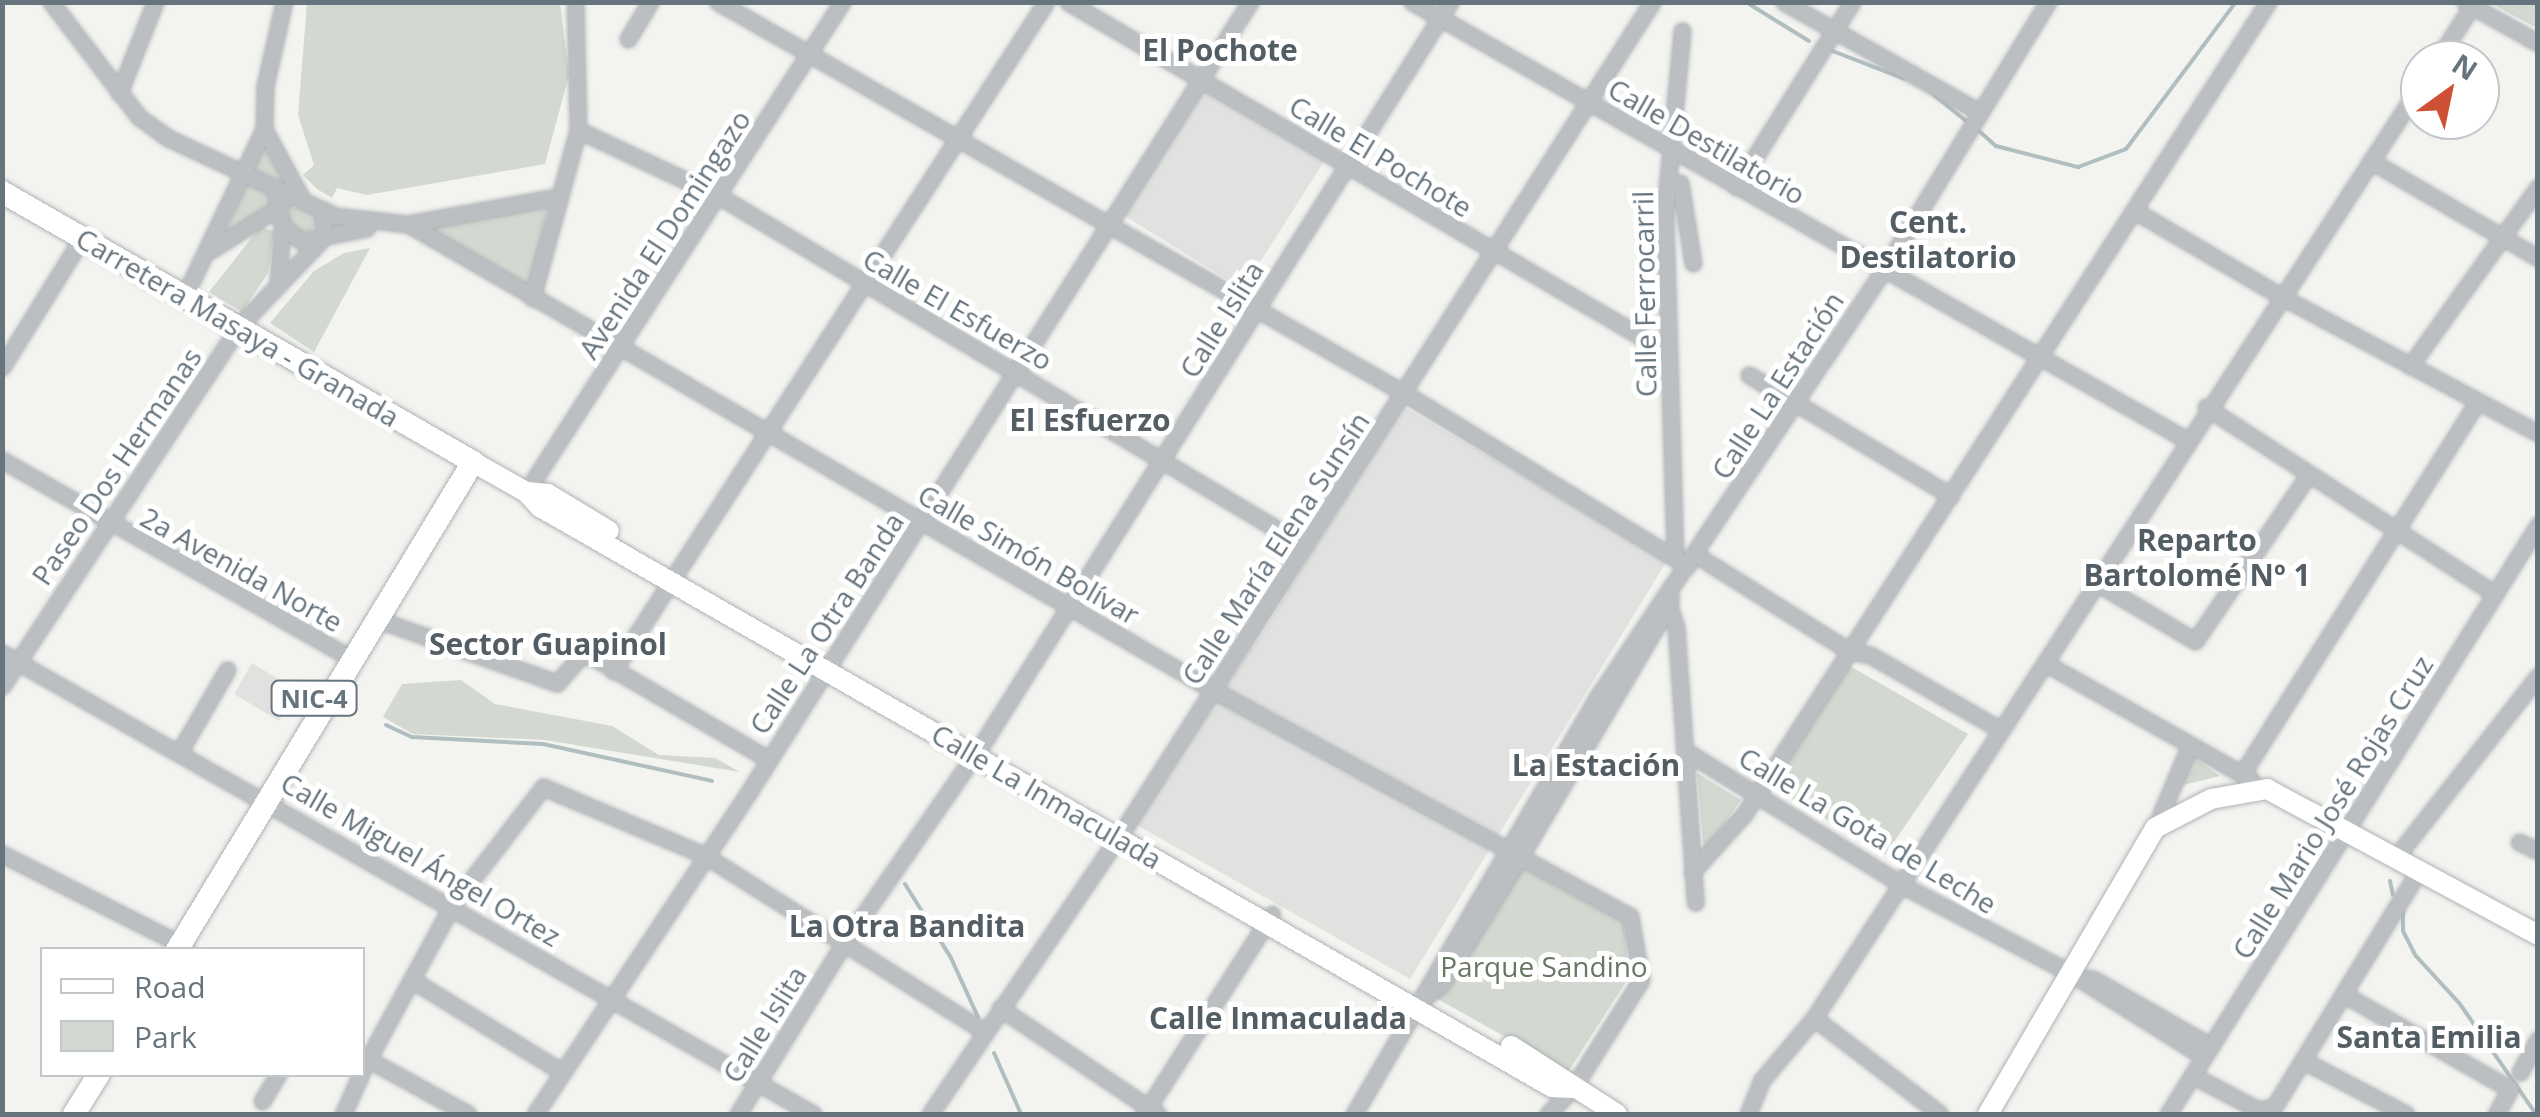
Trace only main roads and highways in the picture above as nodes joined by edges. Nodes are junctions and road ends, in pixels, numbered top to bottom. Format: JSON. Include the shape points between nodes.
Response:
{"nodes":[{"id":1,"x":2,"y":192,"type":"edge"},
{"id":2,"x":466,"y":458,"type":"junction"},
{"id":3,"x":394,"y":579,"type":"junction"},
{"id":4,"x":348,"y":657,"type":"junction"},
{"id":5,"x":2538,"y":935,"type":"edge"},
{"id":6,"x":175,"y":947,"type":"edge"},
{"id":7,"x":82,"y":1077,"type":"edge"},
{"id":8,"x":97,"y":1077,"type":"edge"},
{"id":9,"x":1567,"y":1101,"type":"edge"},
{"id":10,"x":59,"y":1114,"type":"edge"},
{"id":11,"x":74,"y":1114,"type":"edge"},
{"id":12,"x":1618,"y":1114,"type":"edge"},
{"id":13,"x":1988,"y":1114,"type":"edge"}],
"edges":[{"from":1,"to":2,"type":"highway","name":"Carretera Masaya - Granada"},
{"from":2,"to":3,"type":"highway","number":"NIC-4"},
{"from":2,"to":9,"type":"main road","name":"Calle La Inmaculada","via":[[526,492],[548,494],[827,664],[1424,1001],[1500,1047]]},
{"from":3,"to":4,"type":"highway","number":"NIC-4"},
{"from":3,"to":4,"type":"highway","number":"NIC-4","via":[[379,620]]},
{"from":4,"to":6,"type":"highway","number":"NIC-4"},
{"from":5,"to":13,"type":"main road","via":[[2267,789],[2212,799],[2154,828],[2074,976]]},
{"from":7,"to":10,"type":"highway"},
{"from":8,"to":11,"type":"highway"},
{"from":9,"to":12,"type":"main road","name":"Calle La Inmaculada"}]}
